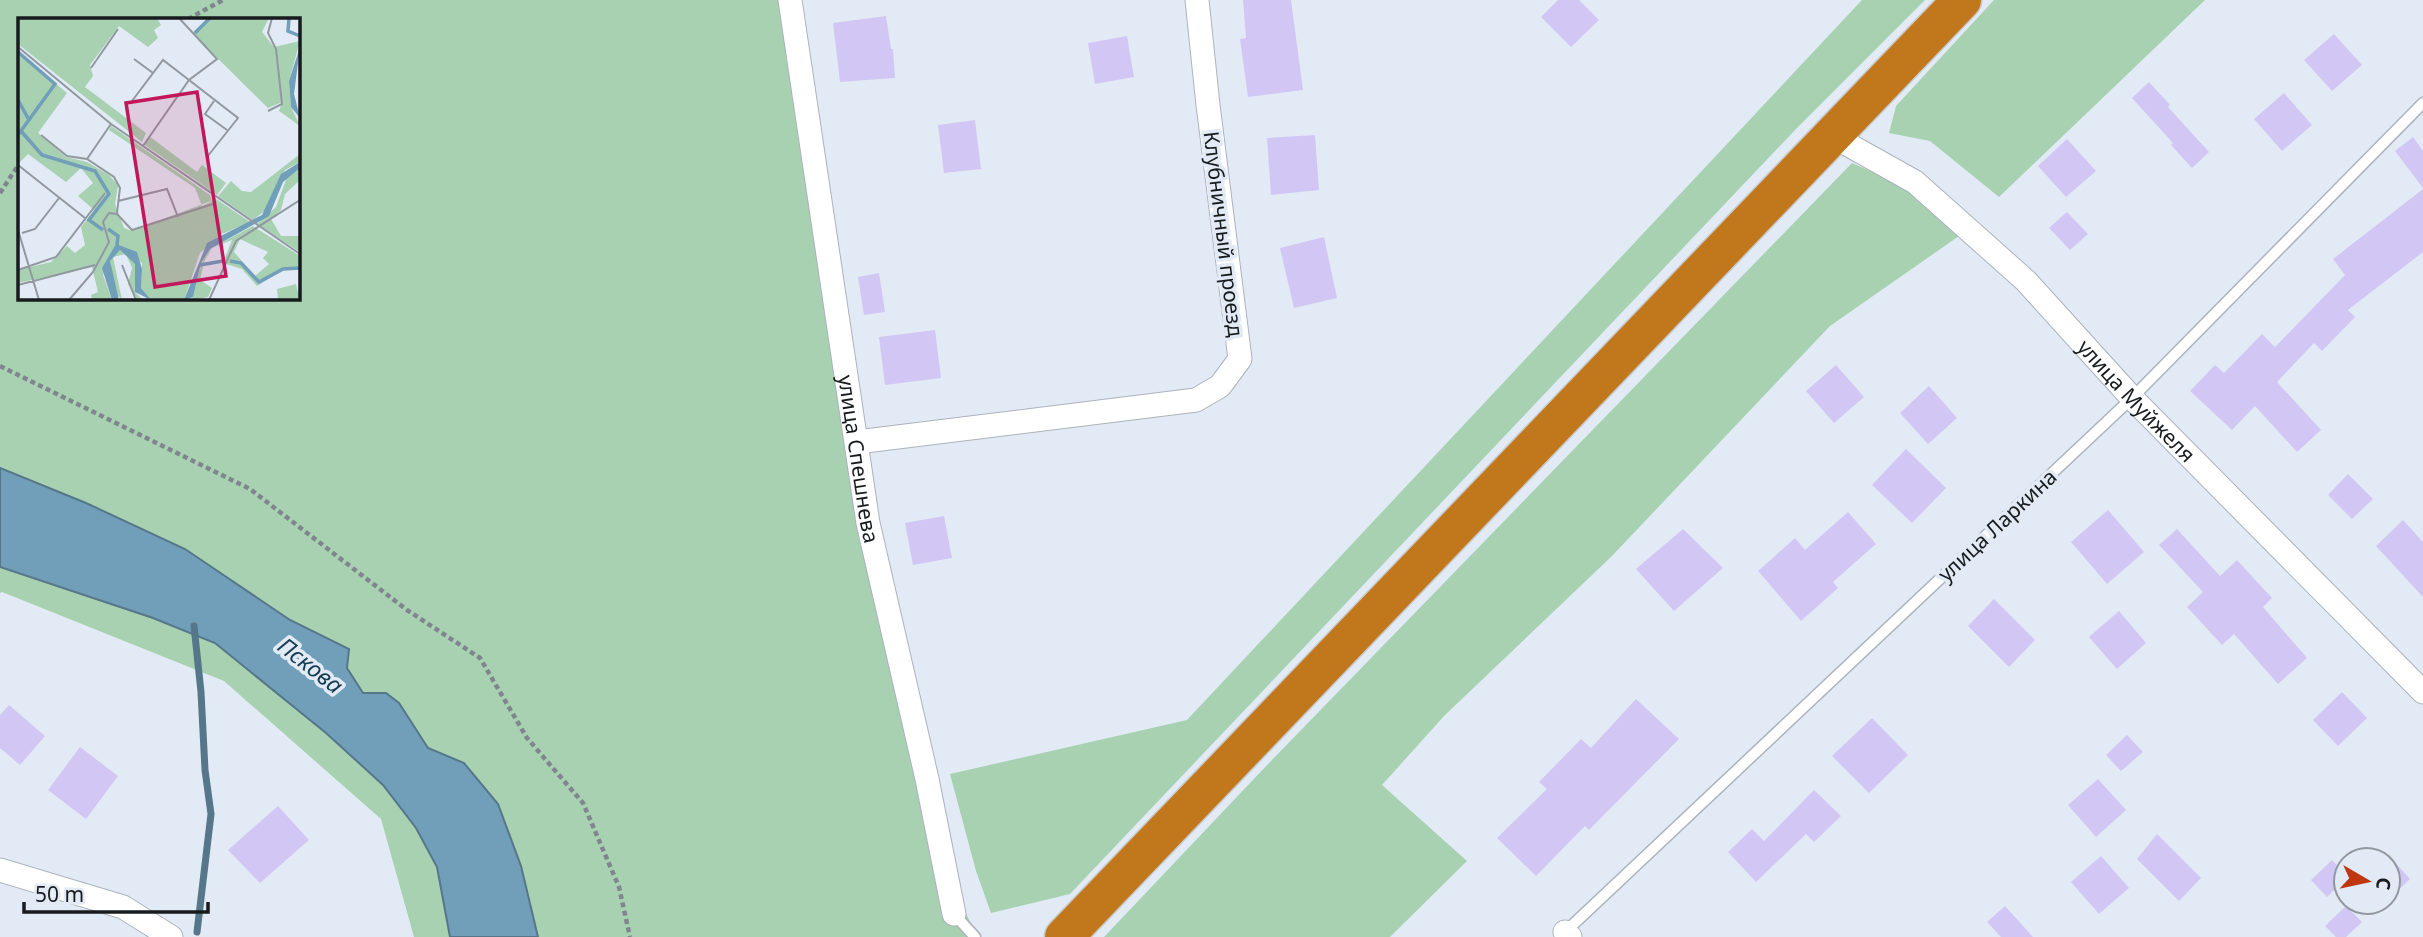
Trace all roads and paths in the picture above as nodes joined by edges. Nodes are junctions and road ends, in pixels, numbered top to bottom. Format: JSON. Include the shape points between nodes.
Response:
{"nodes":[{"id":1,"x":223,"y":0,"type":"edge"},
{"id":2,"x":790,"y":0,"type":"edge"},
{"id":3,"x":1197,"y":0,"type":"edge"},
{"id":4,"x":1962,"y":0,"type":"edge"},
{"id":5,"x":190,"y":18,"type":"edge"},
{"id":6,"x":2423,"y":103,"type":"edge"},
{"id":7,"x":1831,"y":135,"type":"junction"},
{"id":8,"x":18,"y":166,"type":"edge"},
{"id":9,"x":0,"y":193,"type":"edge"},
{"id":10,"x":0,"y":366,"type":"edge"},
{"id":11,"x":2132,"y":398,"type":"junction"},
{"id":12,"x":857,"y":442,"type":"junction"},
{"id":13,"x":2423,"y":692,"type":"edge"},
{"id":14,"x":0,"y":870,"type":"edge"},
{"id":15,"x":954,"y":914,"type":"joint"},
{"id":16,"x":1068,"y":932,"type":"edge"},
{"id":17,"x":1565,"y":935,"type":"edge"},
{"id":18,"x":172,"y":937,"type":"edge"},
{"id":19,"x":631,"y":937,"type":"edge"},
{"id":20,"x":975,"y":937,"type":"edge"}],
"edges":[{"from":1,"to":5,"type":"path"},
{"from":2,"to":12,"type":"street","name":"улица Спешнева"},
{"from":3,"to":12,"type":"street","name":"Клубничный проезд","via":[[1240,359],[1220,386],[1196,400]]},
{"from":4,"to":7,"type":"highway"},
{"from":6,"to":11,"type":"lane","name":"улица Ларкина"},
{"from":7,"to":11,"type":"street","name":"улица Муйжеля","via":[[1915,182],[2026,281]]},
{"from":7,"to":16,"type":"highway"},
{"from":8,"to":9,"type":"path"},
{"from":10,"to":19,"type":"path","via":[[250,489],[407,610],[480,658],[527,738],[583,803],[619,887]]},
{"from":11,"to":13,"type":"street","name":"улица Муйжеля"},
{"from":11,"to":17,"type":"lane","name":"улица Ларкина"},
{"from":12,"to":15,"type":"street","name":"улица Спешнева","via":[[868,523]]},
{"from":14,"to":18,"type":"street","via":[[123,907]]},
{"from":15,"to":20,"type":"lane"}]}
